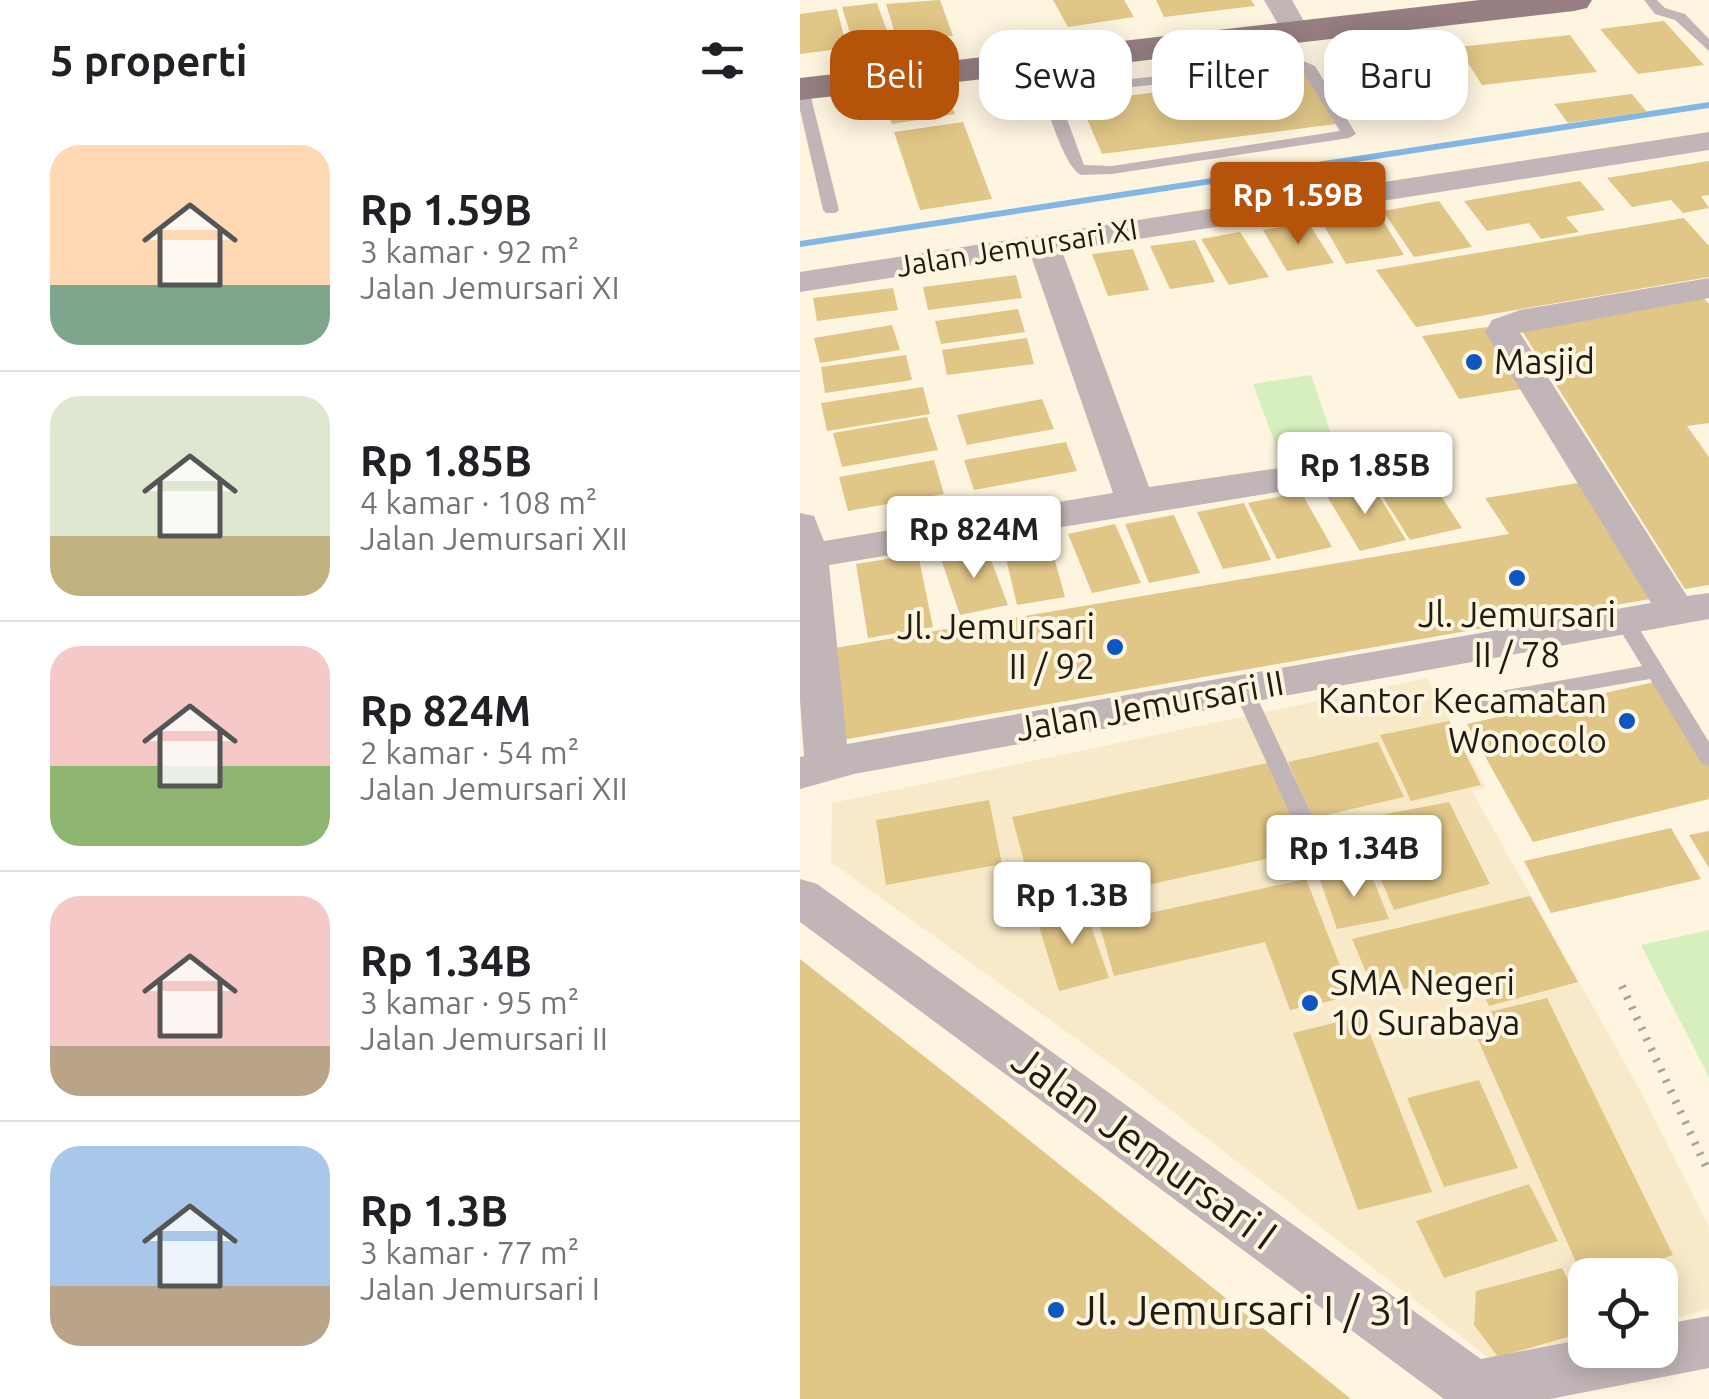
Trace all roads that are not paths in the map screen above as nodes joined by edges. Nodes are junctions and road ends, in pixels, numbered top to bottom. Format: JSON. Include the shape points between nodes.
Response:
{"nodes":[{"id":1,"x":1278,"y":0,"type":"edge"},
{"id":2,"x":1574,"y":0,"type":"edge"},
{"id":3,"x":1650,"y":0,"type":"edge"},
{"id":4,"x":1295,"y":30,"type":"edge"},
{"id":5,"x":1304,"y":31,"type":"edge"},
{"id":6,"x":1709,"y":47,"type":"edge"},
{"id":7,"x":1045,"y":76,"type":"joint"},
{"id":8,"x":979,"y":80,"type":"edge"},
{"id":9,"x":801,"y":89,"type":"edge"},
{"id":10,"x":1709,"y":140,"type":"edge"},
{"id":11,"x":831,"y":210,"type":"dead end"},
{"id":12,"x":1043,"y":243,"type":"junction"},
{"id":13,"x":800,"y":282,"type":"edge"},
{"id":14,"x":1709,"y":288,"type":"edge"},
{"id":15,"x":1431,"y":458,"type":"dead end"},
{"id":16,"x":1135,"y":500,"type":"junction"},
{"id":17,"x":804,"y":540,"type":"edge"},
{"id":18,"x":1693,"y":609,"type":"edge"},
{"id":19,"x":1626,"y":622,"type":"junction"},
{"id":20,"x":1654,"y":671,"type":"junction"},
{"id":21,"x":1243,"y":689,"type":"junction"},
{"id":22,"x":1462,"y":705,"type":"dead end"},
{"id":23,"x":1709,"y":759,"type":"edge"},
{"id":24,"x":814,"y":768,"type":"edge"},
{"id":25,"x":1322,"y":860,"type":"dead end"},
{"id":26,"x":800,"y":897,"type":"edge"},
{"id":27,"x":1709,"y":1342,"type":"edge"},
{"id":28,"x":1482,"y":1393,"type":"edge"}],
"edges":[{"from":1,"to":4,"type":"street"},
{"from":2,"to":5,"type":"main road"},
{"from":3,"to":6,"type":"lane","via":[[1680,17]]},
{"from":7,"to":7,"type":"lane","via":[[1078,166],[1088,172],[1349,134],[1303,65]]},
{"from":8,"to":9,"type":"main road"},
{"from":9,"to":11,"type":"lane"},
{"from":10,"to":12,"type":"street","name":"Jalan Jemursari XI"},
{"from":12,"to":13,"type":"street","name":"Jalan Jemursari XI"},
{"from":12,"to":16,"type":"street"},
{"from":14,"to":18,"type":"street","via":[[1520,320],[1502,332]]},
{"from":15,"to":16,"type":"street"},
{"from":16,"to":17,"type":"street"},
{"from":17,"to":24,"type":"street"},
{"from":18,"to":19,"type":"street","name":"Jalan Jemursari II"},
{"from":19,"to":20,"type":"lane"},
{"from":19,"to":21,"type":"street","name":"Jalan Jemursari II"},
{"from":20,"to":22,"type":"lane"},
{"from":20,"to":23,"type":"lane"},
{"from":21,"to":24,"type":"street","name":"Jalan Jemursari II"},
{"from":21,"to":25,"type":"lane"},
{"from":26,"to":28,"type":"street","name":"Jalan Jemursari I"},
{"from":27,"to":28,"type":"street"}]}
